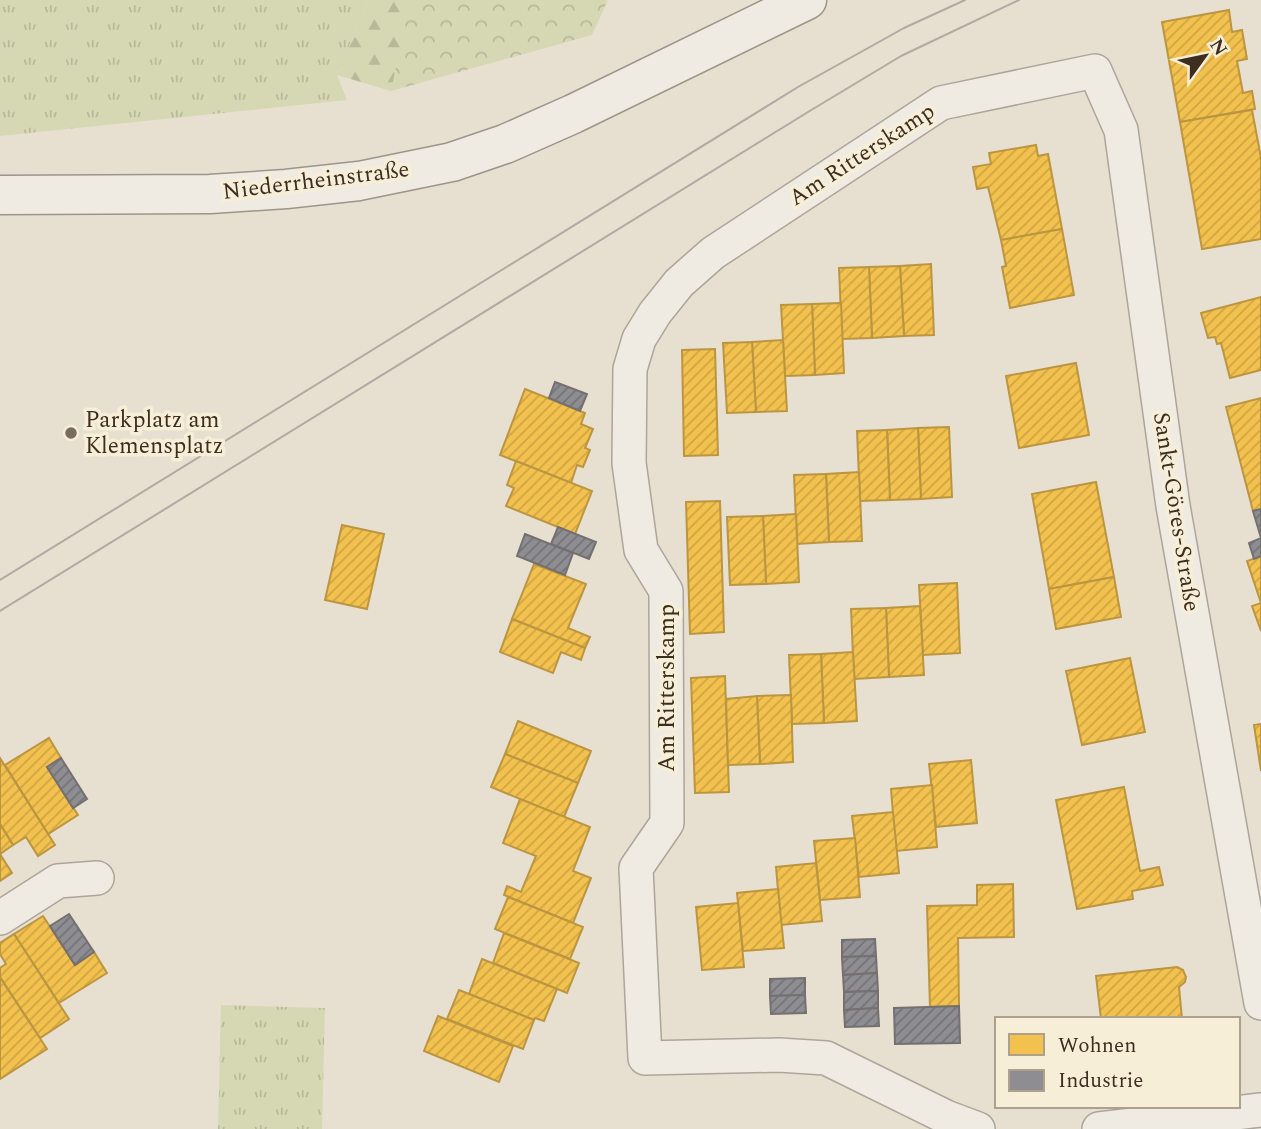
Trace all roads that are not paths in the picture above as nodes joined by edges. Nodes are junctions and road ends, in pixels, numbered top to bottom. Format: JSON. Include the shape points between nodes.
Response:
{"nodes":[{"id":1,"x":807,"y":0,"type":"edge"},
{"id":2,"x":1048,"y":80,"type":"joint"},
{"id":3,"x":0,"y":195,"type":"edge"},
{"id":4,"x":97,"y":878,"type":"dead end"},
{"id":5,"x":0,"y":918,"type":"edge"},
{"id":6,"x":1261,"y":1003,"type":"edge"},
{"id":7,"x":1261,"y":1110,"type":"edge"},
{"id":8,"x":978,"y":1129,"type":"edge"},
{"id":9,"x":1099,"y":1129,"type":"edge"}],
"edges":[{"from":1,"to":3,"type":"main road","name":"Niederrheinstraße","via":[[573,114],[452,162],[359,181],[286,189]]},
{"from":2,"to":6,"type":"street","name":"Sankt-Göres-Straße","via":[[1095,71],[1121,130],[1173,506]]},
{"from":2,"to":8,"type":"street","name":"Am Ritterskamp","via":[[941,103],[713,253],[679,283],[655,313],[639,339],[630,369],[628,463],[640,550],[666,591],[667,823],[636,868],[645,1058],[825,1058]]},
{"from":4,"to":5,"type":"street","via":[[58,881]]},
{"from":7,"to":9,"type":"street"}]}
